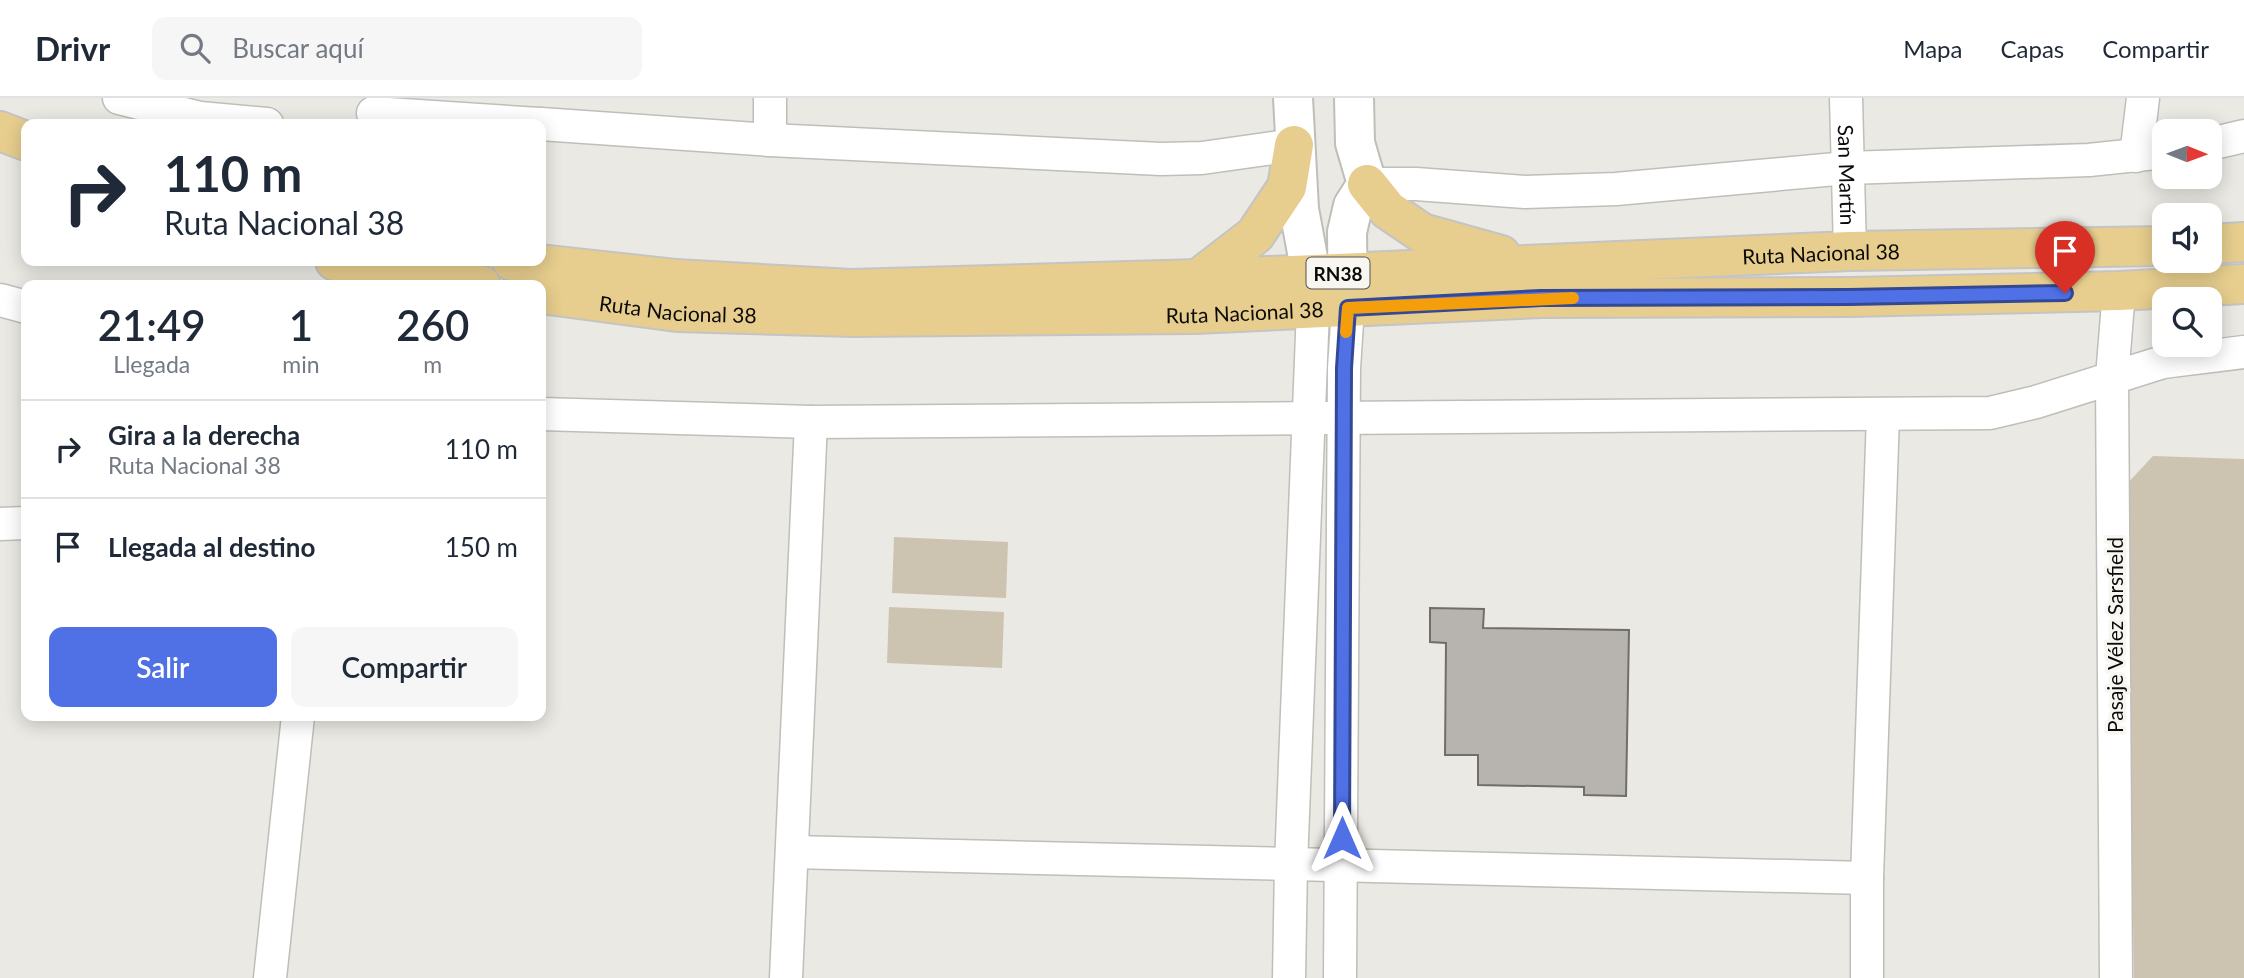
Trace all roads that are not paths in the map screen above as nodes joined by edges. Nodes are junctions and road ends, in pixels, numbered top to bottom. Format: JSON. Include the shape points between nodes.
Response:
{"nodes":[{"id":1,"x":119,"y":98,"type":"edge"},
{"id":2,"x":770,"y":98,"type":"edge"},
{"id":3,"x":1293,"y":98,"type":"edge"},
{"id":4,"x":1354,"y":98,"type":"edge"},
{"id":5,"x":1846,"y":98,"type":"edge"},
{"id":6,"x":2143,"y":98,"type":"edge"},
{"id":7,"x":373,"y":112,"type":"edge"},
{"id":8,"x":211,"y":119,"type":"edge"},
{"id":9,"x":470,"y":119,"type":"edge"},
{"id":10,"x":546,"y":124,"type":"edge"},
{"id":11,"x":0,"y":131,"type":"edge"},
{"id":12,"x":2244,"y":136,"type":"edge"},
{"id":13,"x":21,"y":139,"type":"edge"},
{"id":14,"x":770,"y":141,"type":"junction"},
{"id":15,"x":2222,"y":141,"type":"edge"},
{"id":16,"x":1294,"y":145,"type":"junction"},
{"id":17,"x":2151,"y":154,"type":"edge"},
{"id":18,"x":0,"y":157,"type":"edge"},
{"id":19,"x":21,"y":165,"type":"edge"},
{"id":20,"x":1847,"y":167,"type":"junction"},
{"id":21,"x":1367,"y":184,"type":"junction"},
{"id":22,"x":2244,"y":242,"type":"edge"},
{"id":23,"x":2222,"y":243,"type":"edge"},
{"id":24,"x":2152,"y":246,"type":"edge"},
{"id":25,"x":1850,"y":251,"type":"junction"},
{"id":26,"x":546,"y":265,"type":"edge"},
{"id":27,"x":1536,"y":265,"type":"junction"},
{"id":28,"x":343,"y":268,"type":"edge"},
{"id":29,"x":1198,"y":279,"type":"junction"},
{"id":30,"x":440,"y":280,"type":"edge"},
{"id":31,"x":2244,"y":284,"type":"edge"},
{"id":32,"x":1330,"y":291,"type":"junction"},
{"id":33,"x":2119,"y":291,"type":"junction"},
{"id":34,"x":546,"y":295,"type":"edge"},
{"id":35,"x":0,"y":300,"type":"edge"},
{"id":36,"x":21,"y":306,"type":"edge"},
{"id":37,"x":2244,"y":352,"type":"edge"},
{"id":38,"x":2112,"y":377,"type":"junction"},
{"id":39,"x":546,"y":414,"type":"edge"},
{"id":40,"x":1883,"y":415,"type":"junction"},
{"id":41,"x":1343,"y":418,"type":"junction"},
{"id":42,"x":1308,"y":419,"type":"junction"},
{"id":43,"x":811,"y":422,"type":"junction"},
{"id":44,"x":21,"y":523,"type":"edge"},
{"id":45,"x":0,"y":524,"type":"edge"},
{"id":46,"x":297,"y":721,"type":"edge"},
{"id":47,"x":792,"y":852,"type":"junction"},
{"id":48,"x":1291,"y":864,"type":"junction"},
{"id":49,"x":1342,"y":866,"type":"junction"},
{"id":50,"x":1867,"y":878,"type":"junction"},
{"id":51,"x":270,"y":978,"type":"edge"},
{"id":52,"x":786,"y":978,"type":"edge"},
{"id":53,"x":1289,"y":978,"type":"edge"},
{"id":54,"x":1340,"y":978,"type":"edge"},
{"id":55,"x":1867,"y":978,"type":"edge"},
{"id":56,"x":2116,"y":978,"type":"edge"}],
"edges":[{"from":1,"to":8,"type":"street"},
{"from":2,"to":14,"type":"street"},
{"from":3,"to":16,"type":"main road"},
{"from":4,"to":21,"type":"main road","via":[[1355,143]]},
{"from":5,"to":20,"type":"street","name":"San Martín"},
{"from":6,"to":17,"type":"street"},
{"from":7,"to":9,"type":"street"},
{"from":10,"to":14,"type":"street"},
{"from":11,"to":13,"type":"main road"},
{"from":12,"to":15,"type":"street"},
{"from":14,"to":16,"type":"street","via":[[1161,159]]},
{"from":16,"to":29,"type":"main road","via":[[1286,187],[1255,234]]},
{"from":16,"to":32,"type":"main road","via":[[1299,209]]},
{"from":17,"to":20,"type":"street"},
{"from":18,"to":19,"type":"main road"},
{"from":20,"to":21,"type":"street","via":[[1616,189],[1525,192]]},
{"from":20,"to":25,"type":"street","name":"San Martín"},
{"from":21,"to":27,"type":"main road","via":[[1388,210],[1422,233]]},
{"from":21,"to":32,"type":"main road","via":[[1353,206]]},
{"from":22,"to":23,"type":"main road"},
{"from":24,"to":25,"type":"main road","name":"Ruta Nacional 38","number":"RN38"},
{"from":25,"to":27,"type":"main road","name":"Ruta Nacional 38","number":"RN38"},
{"from":26,"to":29,"type":"main road","name":"Ruta Nacional 38","number":"RN38","via":[[676,279],[851,289]]},
{"from":27,"to":32,"type":"main road","name":"Ruta Nacional 38","number":"RN38"},
{"from":28,"to":30,"type":"main road"},
{"from":29,"to":32,"type":"main road","name":"Ruta Nacional 38","number":"RN38"},
{"from":31,"to":33,"type":"main road","name":"Ruta Nacional 38","number":"RN38"},
{"from":32,"to":33,"type":"main road","name":"Ruta Nacional 38","number":"RN38","via":[[1541,298]]},
{"from":32,"to":34,"type":"main road","name":"Ruta Nacional 38","number":"RN38","via":[[1195,314],[853,317],[677,312]]},
{"from":32,"to":41,"type":"street"},
{"from":32,"to":42,"type":"street"},
{"from":33,"to":38,"type":"street","name":"Pasaje Vélez Sarsfield"},
{"from":35,"to":36,"type":"street"},
{"from":37,"to":38,"type":"street","via":[[2163,362]]},
{"from":38,"to":40,"type":"street","via":[[1990,413]]},
{"from":38,"to":56,"type":"street","name":"Pasaje Vélez Sarsfield"},
{"from":39,"to":43,"type":"street"},
{"from":40,"to":41,"type":"street"},
{"from":40,"to":50,"type":"street"},
{"from":41,"to":42,"type":"street"},
{"from":41,"to":49,"type":"street"},
{"from":42,"to":43,"type":"street"},
{"from":42,"to":48,"type":"street"},
{"from":43,"to":47,"type":"street"},
{"from":44,"to":45,"type":"street"},
{"from":46,"to":51,"type":"street"},
{"from":47,"to":48,"type":"street"},
{"from":47,"to":52,"type":"street"},
{"from":48,"to":49,"type":"street"},
{"from":48,"to":53,"type":"street"},
{"from":49,"to":50,"type":"street"},
{"from":49,"to":54,"type":"street"},
{"from":50,"to":55,"type":"street"}]}
